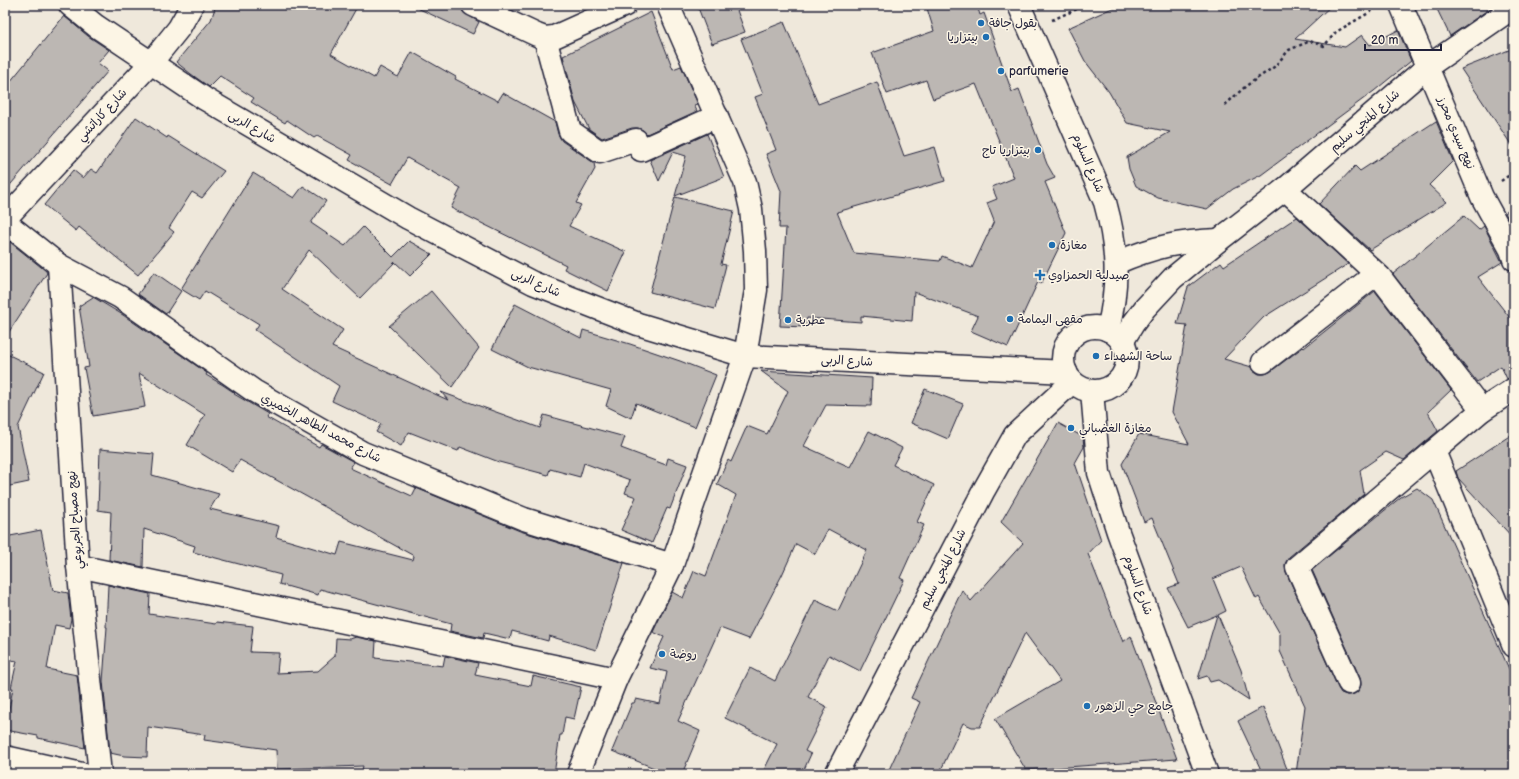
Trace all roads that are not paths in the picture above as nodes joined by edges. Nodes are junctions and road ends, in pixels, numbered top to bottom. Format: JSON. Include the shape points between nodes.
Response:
{"nodes":[{"id":1,"x":70,"y":5,"type":"edge"},
{"id":2,"x":192,"y":5,"type":"edge"},
{"id":3,"x":473,"y":5,"type":"edge"},
{"id":4,"x":624,"y":5,"type":"edge"},
{"id":5,"x":668,"y":5,"type":"edge"},
{"id":6,"x":1019,"y":5,"type":"edge"},
{"id":7,"x":1401,"y":5,"type":"edge"},
{"id":8,"x":1514,"y":7,"type":"edge"},
{"id":9,"x":545,"y":38,"type":"junction"},
{"id":10,"x":150,"y":64,"type":"junction"},
{"id":11,"x":1427,"y":67,"type":"junction"},
{"id":12,"x":716,"y":116,"type":"junction"},
{"id":13,"x":1285,"y":189,"type":"junction"},
{"id":14,"x":5,"y":220,"type":"edge"},
{"id":15,"x":1220,"y":240,"type":"junction"},
{"id":16,"x":1514,"y":259,"type":"edge"},
{"id":17,"x":1116,"y":263,"type":"junction"},
{"id":18,"x":59,"y":265,"type":"junction"},
{"id":19,"x":1376,"y":274,"type":"junction"},
{"id":20,"x":1115,"y":336,"type":"junction"},
{"id":21,"x":745,"y":356,"type":"junction"},
{"id":22,"x":1263,"y":362,"type":"dead end"},
{"id":23,"x":1069,"y":377,"type":"junction"},
{"id":24,"x":1514,"y":389,"type":"edge"},
{"id":25,"x":1092,"y":391,"type":"junction"},
{"id":26,"x":1482,"y":410,"type":"junction"},
{"id":27,"x":1434,"y":451,"type":"junction"},
{"id":28,"x":672,"y":565,"type":"junction"},
{"id":29,"x":78,"y":566,"type":"junction"},
{"id":30,"x":1514,"y":646,"type":"edge"},
{"id":31,"x":616,"y":679,"type":"junction"},
{"id":32,"x":1349,"y":683,"type":"dead end"},
{"id":33,"x":5,"y":757,"type":"edge"},
{"id":34,"x":82,"y":774,"type":"edge"},
{"id":35,"x":100,"y":774,"type":"edge"},
{"id":36,"x":578,"y":774,"type":"edge"},
{"id":37,"x":836,"y":774,"type":"edge"},
{"id":38,"x":1208,"y":774,"type":"edge"}],
"edges":[{"from":1,"to":10,"type":"street","name":"شارع الربى"},
{"from":2,"to":10,"type":"street","name":"شارع كاراتشي","via":[[179,28]]},
{"from":3,"to":9,"type":"street"},
{"from":4,"to":9,"type":"street","via":[[554,37]]},
{"from":5,"to":12,"type":"street"},
{"from":6,"to":17,"type":"street","name":"شارع السلوم","via":[[1105,202]]},
{"from":7,"to":11,"type":"street","name":"نهج سيدي محرز"},
{"from":8,"to":11,"type":"street","name":"شارع المنجي سليم"},
{"from":9,"to":12,"type":"street","via":[[570,131],[600,152],[636,140],[641,150]]},
{"from":10,"to":14,"type":"street","name":"شارع كاراتشي"},
{"from":10,"to":21,"type":"street","name":"شارع الربى","via":[[408,218],[532,283],[638,324]]},
{"from":11,"to":13,"type":"street","name":"شارع المنجي سليم"},
{"from":11,"to":16,"type":"street","name":"نهج سيدي محرز","via":[[1482,197]]},
{"from":12,"to":21,"type":"street","via":[[745,182],[751,209],[756,290]]},
{"from":13,"to":15,"type":"street","name":"شارع المنجي سليم"},
{"from":13,"to":19,"type":"street"},
{"from":14,"to":18,"type":"street","name":"شارع محمد الطاهر الخميري"},
{"from":15,"to":17,"type":"street","via":[[1193,240],[1166,245]]},
{"from":15,"to":20,"type":"street","name":"شارع المنجي سليم","via":[[1172,278],[1132,324]]},
{"from":17,"to":20,"type":"street","name":"شارع السلوم"},
{"from":18,"to":28,"type":"street","name":"شارع محمد الطاهر الخميري","via":[[120,297],[254,391],[363,454],[524,519]]},
{"from":18,"to":29,"type":"street","name":"نهج مصباح الجربوعي"},
{"from":19,"to":22,"type":"street"},
{"from":19,"to":26,"type":"street"},
{"from":20,"to":23,"type":"street","via":[[1097,327],[1076,333],[1065,351],[1064,362]]},
{"from":20,"to":25,"type":"street","via":[[1126,351],[1125,371],[1112,387]]},
{"from":21,"to":23,"type":"street","name":"شارع الربى"},
{"from":21,"to":28,"type":"street"},
{"from":23,"to":25,"type":"street","via":[[1081,388]]},
{"from":23,"to":37,"type":"street","name":"شارع المنجي سليم","via":[[1015,435]]},
{"from":24,"to":26,"type":"street"},
{"from":25,"to":38,"type":"street","name":"شارع السلوم","via":[[1099,473],[1118,532]]},
{"from":26,"to":27,"type":"street"},
{"from":27,"to":30,"type":"street"},
{"from":27,"to":32,"type":"street","via":[[1297,567]]},
{"from":28,"to":31,"type":"street"},
{"from":29,"to":31,"type":"street"},
{"from":29,"to":35,"type":"street","name":"نهج مصباح الجربوعي"},
{"from":31,"to":36,"type":"street"},
{"from":33,"to":34,"type":"street"}]}
